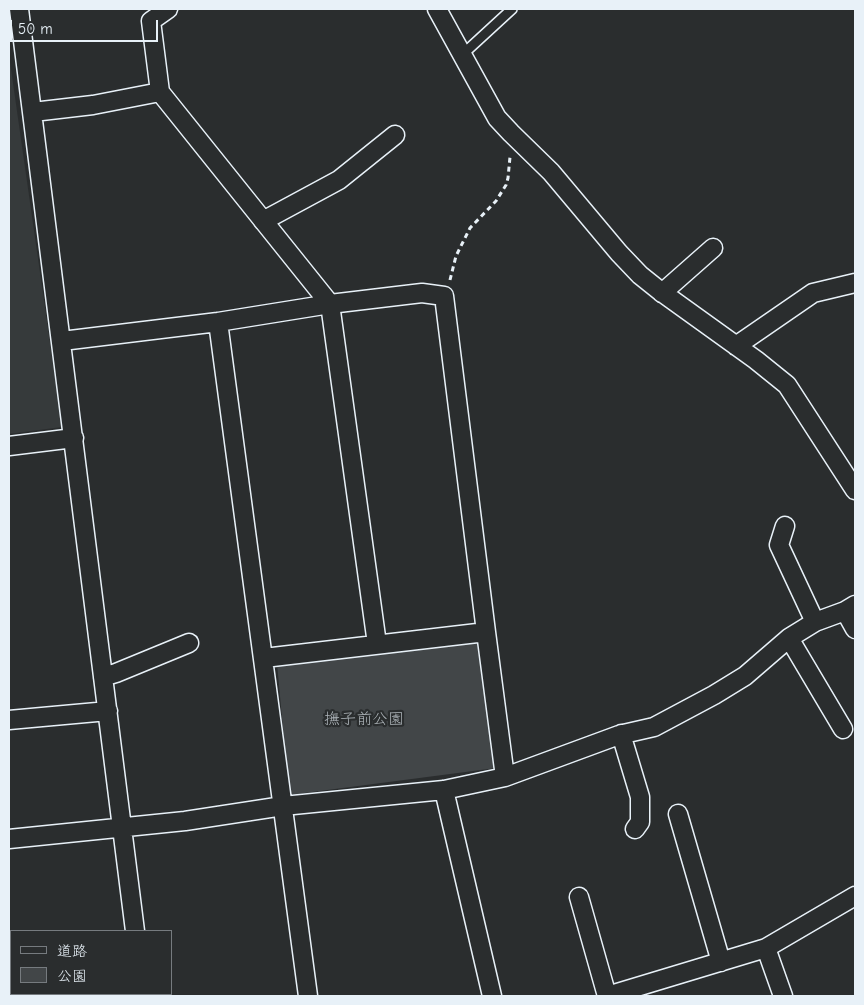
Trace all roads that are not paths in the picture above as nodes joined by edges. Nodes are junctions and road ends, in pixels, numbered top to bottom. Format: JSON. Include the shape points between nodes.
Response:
{"nodes":[{"id":1,"x":19,"y":9,"type":"edge"},
{"id":2,"x":168,"y":9,"type":"edge"},
{"id":3,"x":436,"y":9,"type":"edge"},
{"id":4,"x":512,"y":9,"type":"edge"},
{"id":5,"x":462,"y":55,"type":"junction"},
{"id":6,"x":160,"y":92,"type":"junction"},
{"id":7,"x":33,"y":112,"type":"junction"},
{"id":8,"x":395,"y":135,"type":"dead end"},
{"id":9,"x":263,"y":221,"type":"junction"},
{"id":10,"x":713,"y":248,"type":"dead end"},
{"id":11,"x":855,"y":283,"type":"edge"},
{"id":12,"x":662,"y":293,"type":"junction"},
{"id":13,"x":330,"y":304,"type":"junction"},
{"id":14,"x":218,"y":322,"type":"junction"},
{"id":15,"x":62,"y":341,"type":"junction"},
{"id":16,"x":736,"y":346,"type":"junction"},
{"id":17,"x":74,"y":438,"type":"junction"},
{"id":18,"x":9,"y":446,"type":"edge"},
{"id":19,"x":855,"y":490,"type":"edge"},
{"id":20,"x":785,"y":526,"type":"dead end"},
{"id":21,"x":850,"y":608,"type":"edge"},
{"id":22,"x":816,"y":622,"type":"junction"},
{"id":23,"x":855,"y":629,"type":"edge"},
{"id":24,"x":486,"y":632,"type":"junction"},
{"id":25,"x":789,"y":638,"type":"junction"},
{"id":26,"x":189,"y":644,"type":"dead end"},
{"id":27,"x":376,"y":644,"type":"junction"},
{"id":28,"x":264,"y":658,"type":"junction"},
{"id":29,"x":103,"y":676,"type":"junction"},
{"id":30,"x":108,"y":711,"type":"junction"},
{"id":31,"x":9,"y":720,"type":"edge"},
{"id":32,"x":843,"y":729,"type":"dead end"},
{"id":33,"x":621,"y":734,"type":"junction"},
{"id":34,"x":505,"y":778,"type":"junction"},
{"id":35,"x":444,"y":790,"type":"junction"},
{"id":36,"x":283,"y":806,"type":"junction"},
{"id":37,"x":678,"y":814,"type":"dead end"},
{"id":38,"x":123,"y":827,"type":"junction"},
{"id":39,"x":635,"y":829,"type":"dead end"},
{"id":40,"x":9,"y":839,"type":"edge"},
{"id":41,"x":855,"y":896,"type":"edge"},
{"id":42,"x":579,"y":897,"type":"dead end"},
{"id":43,"x":135,"y":930,"type":"edge"},
{"id":44,"x":766,"y":948,"type":"junction"},
{"id":45,"x":721,"y":962,"type":"junction"},
{"id":46,"x":308,"y":996,"type":"edge"},
{"id":47,"x":492,"y":996,"type":"edge"},
{"id":48,"x":607,"y":996,"type":"edge"},
{"id":49,"x":783,"y":996,"type":"edge"}],
"edges":[{"from":1,"to":7,"type":"street"},
{"from":2,"to":6,"type":"street","via":[[151,21]]},
{"from":3,"to":5,"type":"street"},
{"from":4,"to":5,"type":"lane"},
{"from":5,"to":12,"type":"street","via":[[497,118],[551,172],[619,253]]},
{"from":6,"to":7,"type":"street"},
{"from":6,"to":9,"type":"street"},
{"from":7,"to":15,"type":"street"},
{"from":8,"to":9,"type":"street","via":[[339,180]]},
{"from":9,"to":13,"type":"street"},
{"from":10,"to":12,"type":"street"},
{"from":11,"to":16,"type":"street","via":[[813,294]]},
{"from":12,"to":16,"type":"street"},
{"from":13,"to":14,"type":"street"},
{"from":13,"to":24,"type":"street","via":[[422,293],[444,296]]},
{"from":13,"to":27,"type":"street"},
{"from":14,"to":15,"type":"street"},
{"from":14,"to":28,"type":"street"},
{"from":15,"to":17,"type":"street"},
{"from":16,"to":19,"type":"street","via":[[786,385]]},
{"from":17,"to":18,"type":"street"},
{"from":17,"to":29,"type":"street"},
{"from":20,"to":22,"type":"street","via":[[779,545]]},
{"from":21,"to":22,"type":"street"},
{"from":21,"to":23,"type":"street"},
{"from":22,"to":25,"type":"street"},
{"from":24,"to":27,"type":"street"},
{"from":24,"to":34,"type":"street"},
{"from":25,"to":32,"type":"street"},
{"from":25,"to":33,"type":"street","via":[[745,676],[714,695],[654,727]]},
{"from":26,"to":29,"type":"street"},
{"from":27,"to":28,"type":"street"},
{"from":28,"to":36,"type":"street"},
{"from":29,"to":30,"type":"street"},
{"from":30,"to":31,"type":"street"},
{"from":30,"to":38,"type":"street"},
{"from":33,"to":34,"type":"street"},
{"from":33,"to":39,"type":"street","via":[[640,797],[640,822]]},
{"from":34,"to":35,"type":"street"},
{"from":35,"to":36,"type":"street"},
{"from":35,"to":47,"type":"street"},
{"from":36,"to":38,"type":"street"},
{"from":36,"to":46,"type":"street"},
{"from":37,"to":45,"type":"street"},
{"from":38,"to":40,"type":"street"},
{"from":38,"to":43,"type":"street"},
{"from":41,"to":44,"type":"street"},
{"from":42,"to":48,"type":"street"},
{"from":44,"to":45,"type":"street"},
{"from":44,"to":49,"type":"street"},
{"from":45,"to":48,"type":"street"}]}
